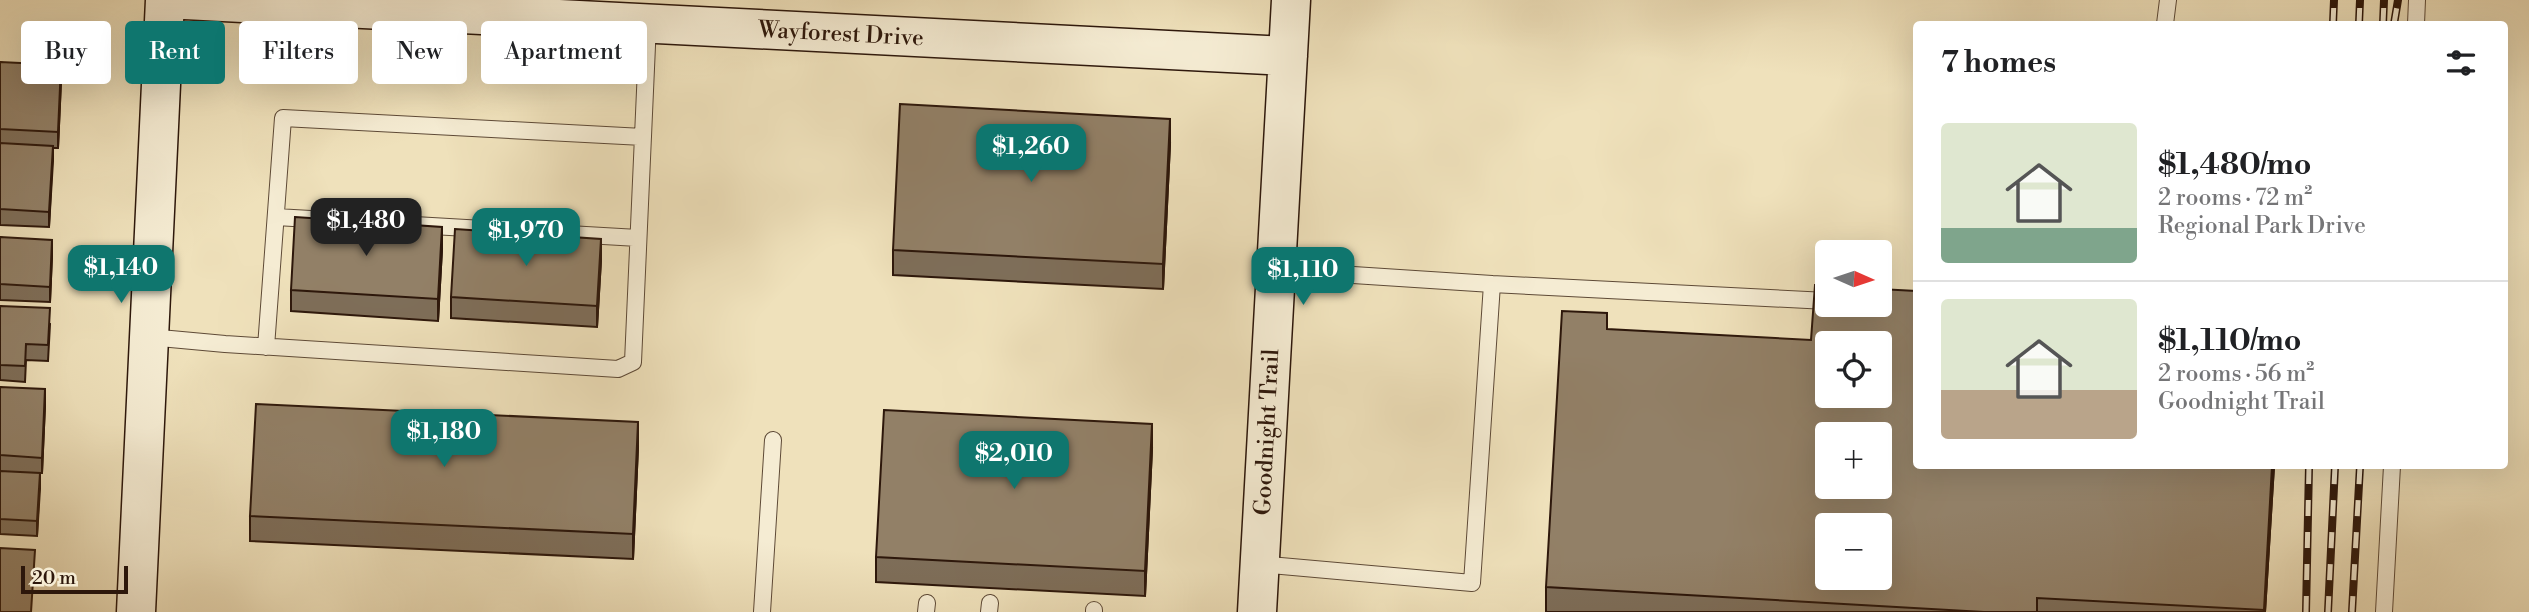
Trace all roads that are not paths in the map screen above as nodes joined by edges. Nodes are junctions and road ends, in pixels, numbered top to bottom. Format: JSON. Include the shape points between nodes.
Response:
{"nodes":[{"id":1,"x":165,"y":0,"type":"edge"},
{"id":2,"x":185,"y":0,"type":"edge"},
{"id":3,"x":1291,"y":0,"type":"edge"},
{"id":4,"x":2168,"y":0,"type":"edge"},
{"id":5,"x":2417,"y":0,"type":"edge"},
{"id":6,"x":568,"y":10,"type":"edge"},
{"id":7,"x":2165,"y":21,"type":"edge"},
{"id":8,"x":2416,"y":21,"type":"edge"},
{"id":9,"x":648,"y":23,"type":"junction"},
{"id":10,"x":1288,"y":56,"type":"junction"},
{"id":11,"x":643,"y":137,"type":"junction"},
{"id":12,"x":276,"y":217,"type":"junction"},
{"id":13,"x":638,"y":238,"type":"junction"},
{"id":14,"x":1276,"y":270,"type":"junction"},
{"id":15,"x":1492,"y":284,"type":"junction"},
{"id":16,"x":1815,"y":300,"type":"edge"},
{"id":17,"x":149,"y":337,"type":"junction"},
{"id":18,"x":267,"y":347,"type":"junction"},
{"id":19,"x":773,"y":440,"type":"dead end"},
{"id":20,"x":2392,"y":469,"type":"edge"},
{"id":21,"x":1259,"y":564,"type":"junction"},
{"id":22,"x":136,"y":612,"type":"edge"},
{"id":23,"x":762,"y":612,"type":"edge"},
{"id":24,"x":1257,"y":612,"type":"edge"},
{"id":25,"x":2384,"y":612,"type":"edge"}],
"edges":[{"from":1,"to":17,"type":"street"},
{"from":2,"to":6,"type":"street","name":"Wayforest Drive"},
{"from":3,"to":10,"type":"street","name":"Goodnight Trail"},
{"from":4,"to":7,"type":"lane"},
{"from":5,"to":8,"type":"lane"},
{"from":6,"to":9,"type":"street","name":"Wayforest Drive"},
{"from":9,"to":10,"type":"street","name":"Wayforest Drive"},
{"from":9,"to":11,"type":"lane"},
{"from":10,"to":14,"type":"street","name":"Goodnight Trail"},
{"from":11,"to":12,"type":"lane","via":[[283,118]]},
{"from":11,"to":13,"type":"lane"},
{"from":12,"to":13,"type":"lane"},
{"from":12,"to":18,"type":"lane"},
{"from":13,"to":18,"type":"lane","via":[[633,362],[618,369]]},
{"from":14,"to":15,"type":"lane"},
{"from":14,"to":21,"type":"street","name":"Goodnight Trail"},
{"from":15,"to":16,"type":"lane"},
{"from":15,"to":21,"type":"lane","via":[[1472,583]]},
{"from":17,"to":18,"type":"lane"},
{"from":17,"to":22,"type":"street"},
{"from":19,"to":23,"type":"lane"},
{"from":20,"to":25,"type":"lane"},
{"from":21,"to":24,"type":"street","name":"Goodnight Trail"}]}
